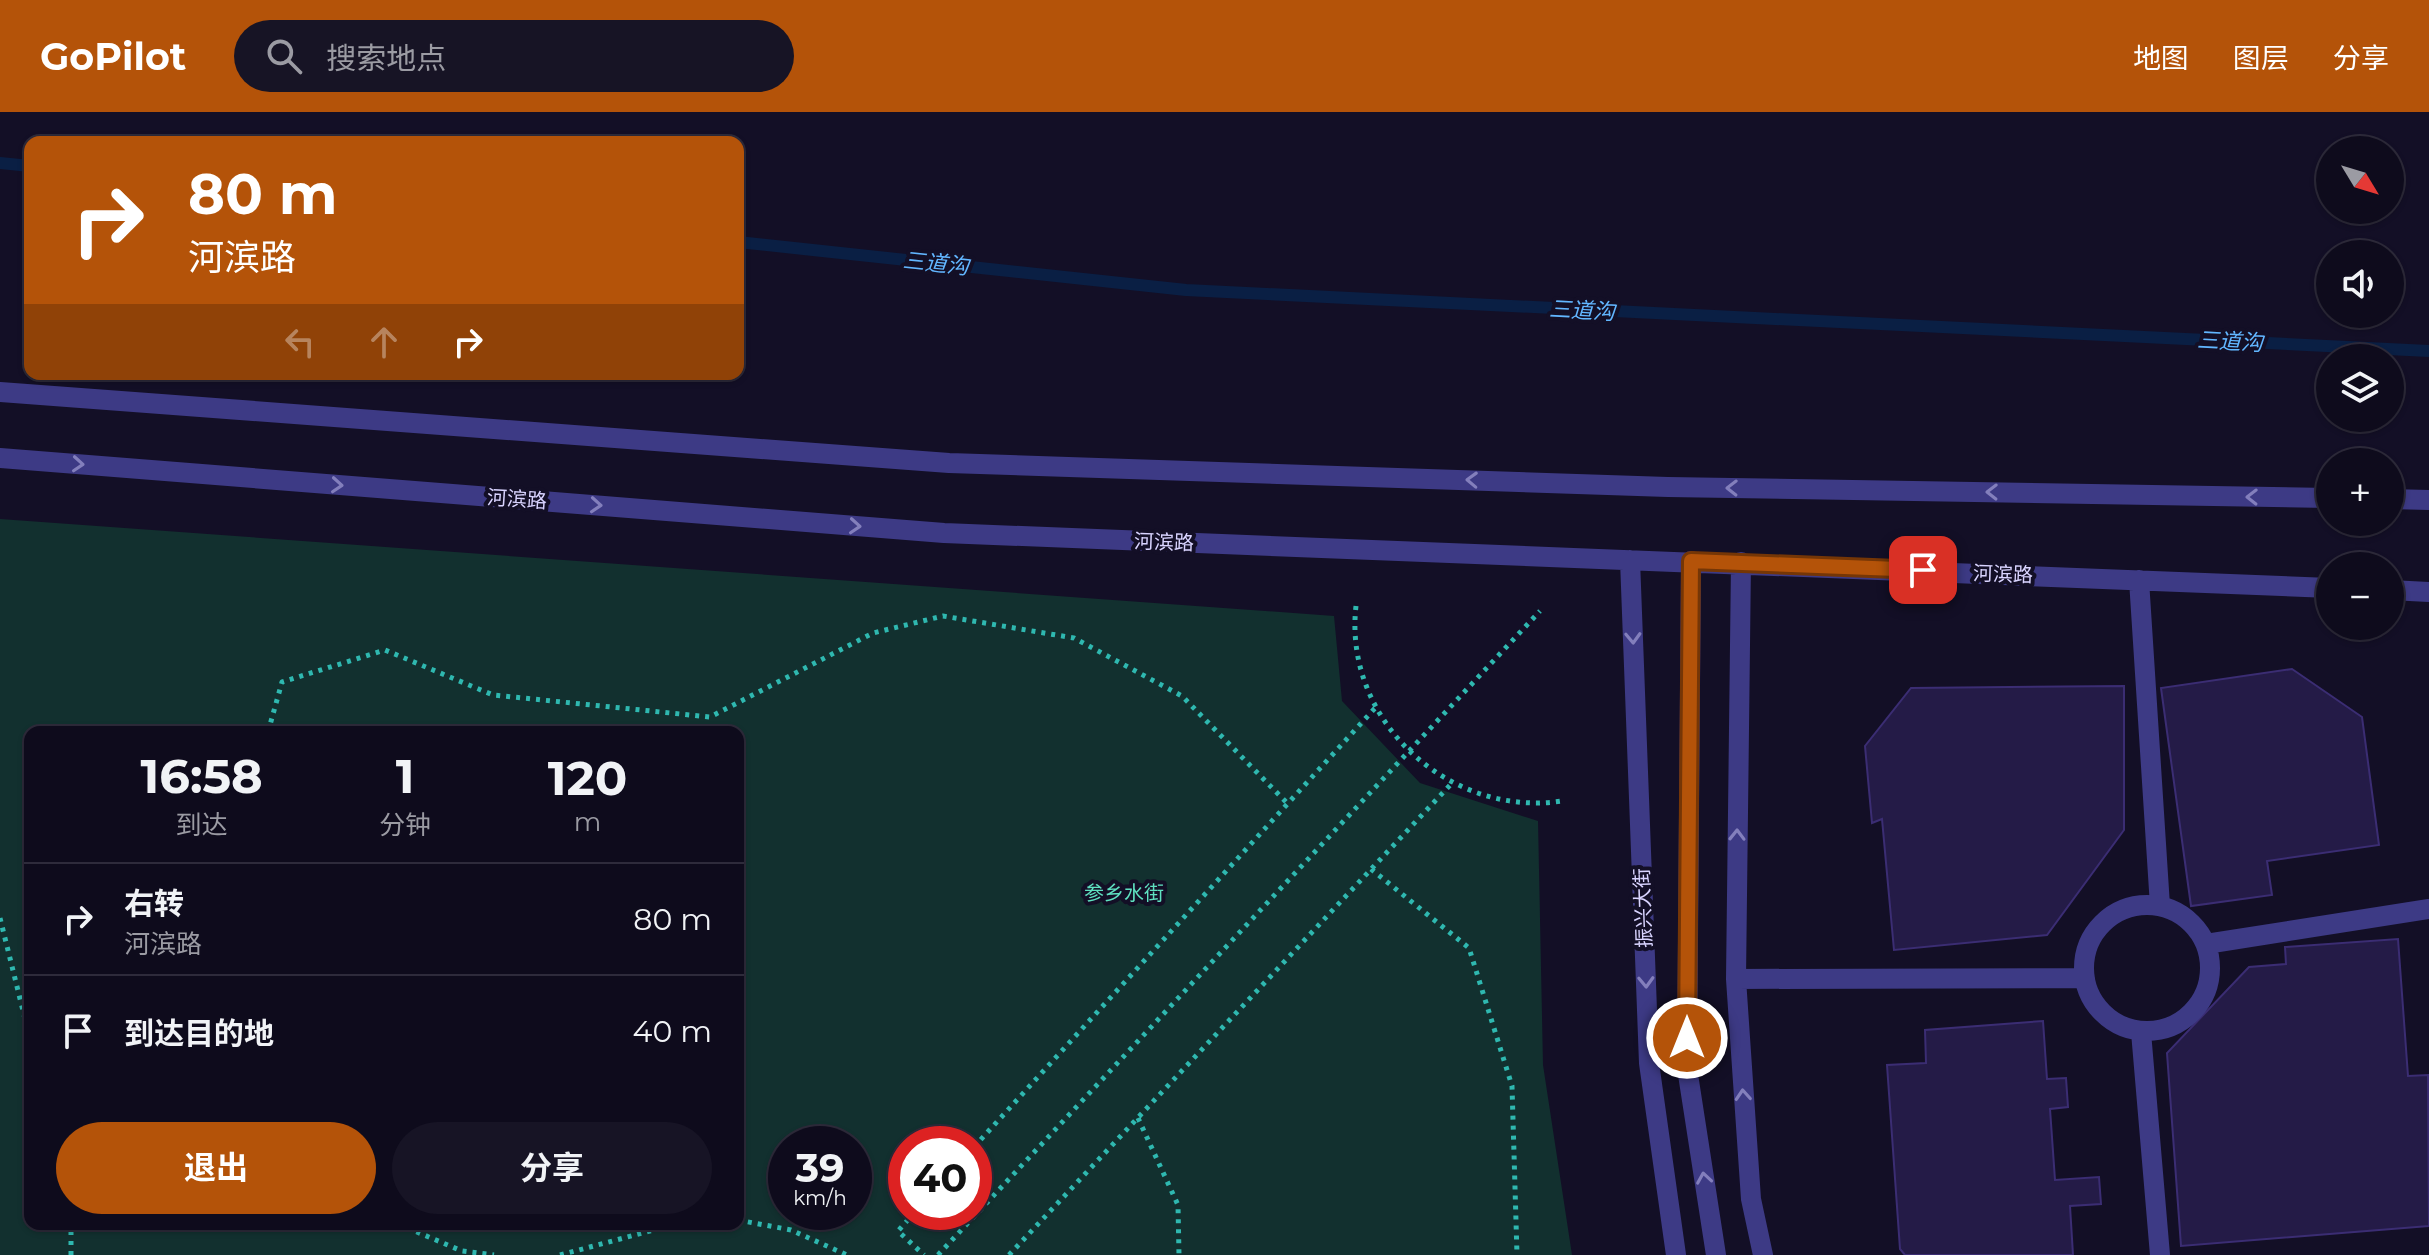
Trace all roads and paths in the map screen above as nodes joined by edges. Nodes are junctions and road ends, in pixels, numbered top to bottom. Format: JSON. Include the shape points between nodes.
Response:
{"nodes":[{"id":1,"x":0,"y":392,"type":"edge"},
{"id":2,"x":0,"y":458,"type":"edge"},
{"id":3,"x":2316,"y":498,"type":"edge"},
{"id":4,"x":2404,"y":499,"type":"edge"},
{"id":5,"x":2429,"y":500,"type":"edge"},
{"id":6,"x":1630,"y":560,"type":"junction"},
{"id":7,"x":1691,"y":561,"type":"junction"},
{"id":8,"x":1741,"y":562,"type":"junction"},
{"id":9,"x":2139,"y":580,"type":"junction"},
{"id":10,"x":2316,"y":587,"type":"edge"},
{"id":11,"x":2404,"y":591,"type":"edge"},
{"id":12,"x":2429,"y":592,"type":"edge"},
{"id":13,"x":1356,"y":606,"type":"dead end"},
{"id":14,"x":1540,"y":611,"type":"dead end"},
{"id":15,"x":1376,"y":707,"type":"junction"},
{"id":16,"x":270,"y":726,"type":"edge"},
{"id":17,"x":1409,"y":751,"type":"junction"},
{"id":18,"x":1452,"y":783,"type":"junction"},
{"id":19,"x":1562,"y":801,"type":"dead end"},
{"id":20,"x":1288,"y":804,"type":"junction"},
{"id":21,"x":1371,"y":869,"type":"junction"},
{"id":22,"x":2160,"y":906,"type":"junction"},
{"id":23,"x":2429,"y":909,"type":"edge"},
{"id":24,"x":0,"y":918,"type":"edge"},
{"id":25,"x":2206,"y":944,"type":"junction"},
{"id":26,"x":2085,"y":978,"type":"junction"},
{"id":27,"x":1736,"y":979,"type":"junction"},
{"id":28,"x":24,"y":1015,"type":"edge"},
{"id":29,"x":2141,"y":1032,"type":"junction"},
{"id":30,"x":1138,"y":1118,"type":"junction"},
{"id":31,"x":992,"y":1127,"type":"edge"},
{"id":32,"x":744,"y":1221,"type":"edge"},
{"id":33,"x":71,"y":1230,"type":"edge"},
{"id":34,"x":412,"y":1230,"type":"edge"},
{"id":35,"x":654,"y":1230,"type":"edge"},
{"id":36,"x":899,"y":1230,"type":"edge"},
{"id":37,"x":71,"y":1255,"type":"edge"},
{"id":38,"x":494,"y":1255,"type":"edge"},
{"id":39,"x":560,"y":1255,"type":"edge"},
{"id":40,"x":847,"y":1255,"type":"edge"},
{"id":41,"x":924,"y":1255,"type":"edge"},
{"id":42,"x":938,"y":1255,"type":"edge"},
{"id":43,"x":1009,"y":1255,"type":"edge"},
{"id":44,"x":1179,"y":1255,"type":"edge"},
{"id":45,"x":1517,"y":1255,"type":"edge"},
{"id":46,"x":1676,"y":1255,"type":"edge"},
{"id":47,"x":1716,"y":1255,"type":"edge"},
{"id":48,"x":1763,"y":1255,"type":"edge"},
{"id":49,"x":2160,"y":1255,"type":"edge"}],
"edges":[{"from":3,"to":1,"type":"street","one_way":true,"via":[[1668,487],[949,463]]},
{"from":2,"to":6,"type":"street","name":"河滨路","one_way":true,"via":[[944,533]]},
{"from":4,"to":5,"type":"street"},
{"from":6,"to":7,"type":"street","name":"河滨路"},
{"from":6,"to":46,"type":"street","name":"振兴大街","one_way":true,"via":[[1649,1063]]},
{"from":7,"to":8,"type":"street","name":"河滨路"},
{"from":47,"to":7,"type":"street","one_way":true,"via":[[1687,1068]]},
{"from":8,"to":9,"type":"street","name":"河滨路"},
{"from":27,"to":8,"type":"street","one_way":true},
{"from":9,"to":10,"type":"street","name":"河滨路"},
{"from":9,"to":22,"type":"street"},
{"from":11,"to":12,"type":"street"},
{"from":13,"to":15,"type":"path","via":[[1357,654]]},
{"from":14,"to":17,"type":"path"},
{"from":15,"to":17,"type":"path"},
{"from":15,"to":20,"type":"path"},
{"from":16,"to":20,"type":"path","via":[[282,682],[385,650],[493,695],[710,717],[873,633],[943,616],[1074,638],[1182,696]]},
{"from":17,"to":18,"type":"path"},
{"from":17,"to":42,"type":"path"},
{"from":18,"to":19,"type":"path","via":[[1516,802]]},
{"from":18,"to":21,"type":"path"},
{"from":20,"to":31,"type":"path"},
{"from":21,"to":30,"type":"path"},
{"from":21,"to":45,"type":"path","via":[[1469,948],[1512,1086]]},
{"from":22,"to":25,"type":"street","via":[[2179,913]]},
{"from":22,"to":26,"type":"street","via":[[2137,905],[2098,927],[2086,948]]},
{"from":23,"to":25,"type":"street"},
{"from":24,"to":28,"type":"path"},
{"from":25,"to":29,"type":"street","via":[[2208,985],[2199,1004],[2185,1019]]},
{"from":26,"to":27,"type":"street"},
{"from":26,"to":29,"type":"street","via":[[2100,1012],[2119,1026]]},
{"from":48,"to":27,"type":"street","one_way":true,"via":[[1751,1199]]},
{"from":29,"to":49,"type":"street"},
{"from":30,"to":43,"type":"path"},
{"from":30,"to":44,"type":"path","via":[[1178,1205]]},
{"from":32,"to":40,"type":"path","via":[[791,1230]]},
{"from":33,"to":37,"type":"path"},
{"from":34,"to":38,"type":"path","via":[[462,1251]]},
{"from":35,"to":39,"type":"path"},
{"from":36,"to":41,"type":"path"}]}
